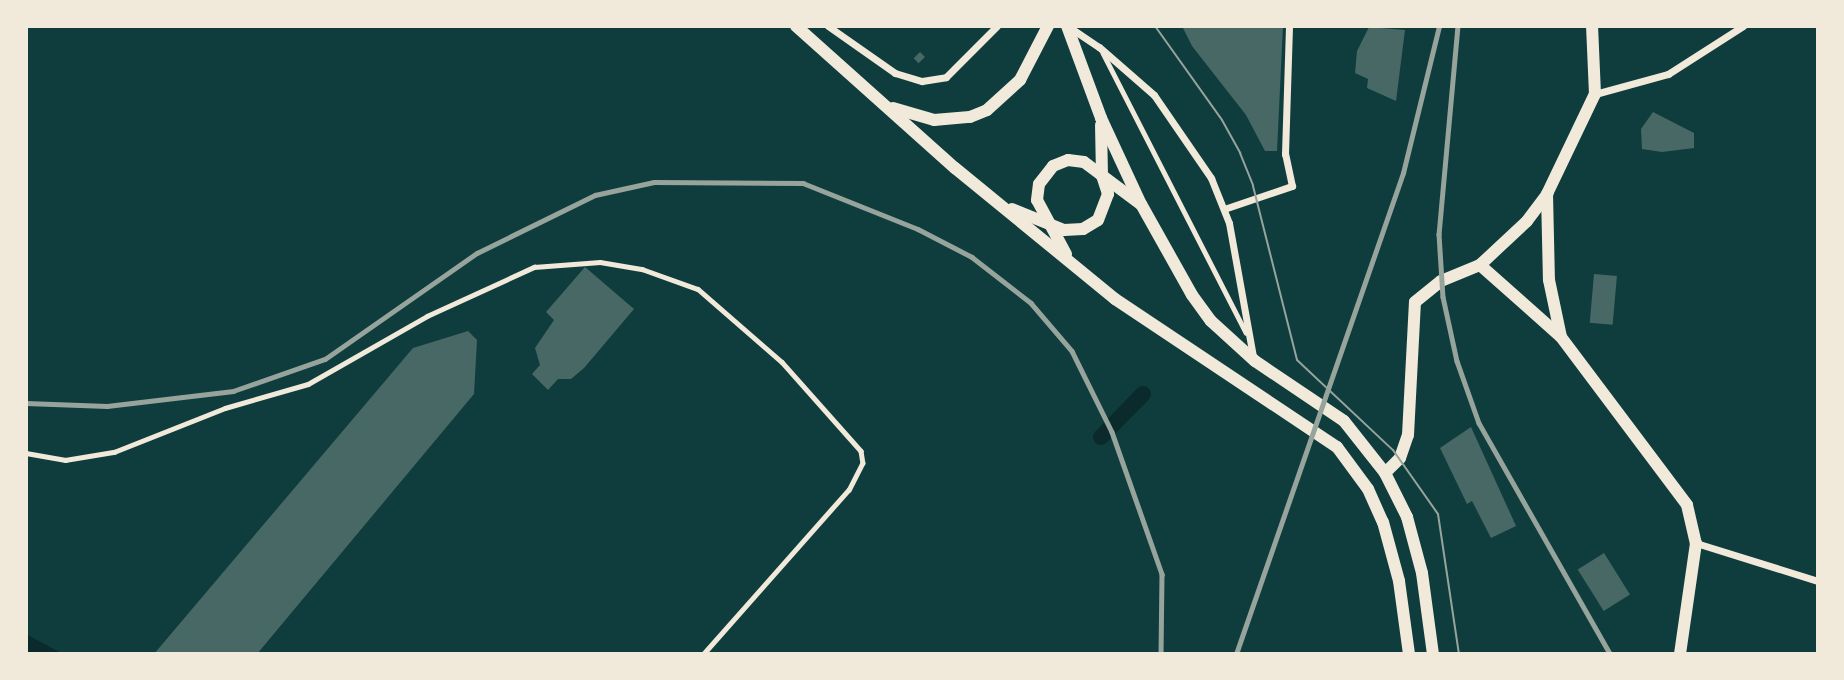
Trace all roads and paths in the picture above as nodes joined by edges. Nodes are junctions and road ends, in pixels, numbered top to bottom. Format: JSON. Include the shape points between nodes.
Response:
{"nodes":[{"id":1,"x":796,"y":26,"type":"edge"},
{"id":2,"x":828,"y":26,"type":"edge"},
{"id":3,"x":997,"y":26,"type":"edge"},
{"id":4,"x":1048,"y":26,"type":"edge"},
{"id":5,"x":1067,"y":26,"type":"edge"},
{"id":6,"x":1289,"y":26,"type":"edge"},
{"id":7,"x":1592,"y":26,"type":"edge"},
{"id":8,"x":1743,"y":26,"type":"edge"},
{"id":9,"x":1099,"y":47,"type":"junction"},
{"id":10,"x":1595,"y":94,"type":"junction"},
{"id":11,"x":883,"y":104,"type":"junction"},
{"id":12,"x":1101,"y":118,"type":"junction"},
{"id":13,"x":1102,"y":176,"type":"junction"},
{"id":14,"x":1547,"y":194,"type":"junction"},
{"id":15,"x":1141,"y":204,"type":"junction"},
{"id":16,"x":1006,"y":208,"type":"junction"},
{"id":17,"x":1224,"y":209,"type":"junction"},
{"id":18,"x":1048,"y":221,"type":"junction"},
{"id":19,"x":1069,"y":260,"type":"junction"},
{"id":20,"x":1480,"y":265,"type":"junction"},
{"id":21,"x":1247,"y":332,"type":"junction"},
{"id":22,"x":1561,"y":337,"type":"junction"},
{"id":23,"x":1255,"y":360,"type":"junction"},
{"id":24,"x":26,"y":453,"type":"edge"},
{"id":25,"x":1385,"y":473,"type":"junction"},
{"id":26,"x":1696,"y":543,"type":"junction"},
{"id":27,"x":1818,"y":581,"type":"edge"},
{"id":28,"x":704,"y":654,"type":"edge"},
{"id":29,"x":1409,"y":654,"type":"edge"},
{"id":30,"x":1433,"y":654,"type":"edge"},
{"id":31,"x":1680,"y":654,"type":"edge"}],
"edges":[{"from":1,"to":11,"type":"main road"},
{"from":2,"to":3,"type":"street","via":[[895,73],[922,81],[946,77]]},
{"from":4,"to":11,"type":"main road","via":[[1020,80],[987,110],[970,117],[934,120]]},
{"from":5,"to":9,"type":"street"},
{"from":5,"to":12,"type":"main road"},
{"from":6,"to":17,"type":"street","via":[[1285,154],[1292,186]]},
{"from":7,"to":10,"type":"main road"},
{"from":8,"to":10,"type":"street","via":[[1668,74]]},
{"from":9,"to":17,"type":"street","via":[[1154,94],[1211,178]]},
{"from":9,"to":21,"type":"lane"},
{"from":10,"to":14,"type":"main road"},
{"from":11,"to":16,"type":"main road"},
{"from":12,"to":13,"type":"main road"},
{"from":12,"to":15,"type":"main road"},
{"from":13,"to":15,"type":"main road"},
{"from":13,"to":18,"type":"main road","via":[[1107,203],[1091,225],[1064,230]]},
{"from":13,"to":18,"type":"main road","via":[[1076,160],[1053,166],[1037,192],[1039,208]]},
{"from":14,"to":20,"type":"main road","via":[[1527,222]]},
{"from":14,"to":22,"type":"main road","via":[[1549,281]]},
{"from":15,"to":23,"type":"main road","via":[[1211,321]]},
{"from":16,"to":18,"type":"main road"},
{"from":16,"to":19,"type":"main road"},
{"from":17,"to":21,"type":"street"},
{"from":18,"to":19,"type":"main road"},
{"from":19,"to":29,"type":"main road","via":[[1130,310],[1337,447],[1368,489],[1383,522],[1399,581]]},
{"from":20,"to":22,"type":"main road"},
{"from":20,"to":25,"type":"main road","via":[[1433,286],[1415,302],[1408,435],[1400,458]]},
{"from":21,"to":23,"type":"street"},
{"from":22,"to":26,"type":"main road","via":[[1687,505]]},
{"from":23,"to":25,"type":"main road","via":[[1344,421]]},
{"from":24,"to":28,"type":"lane","via":[[65,460],[114,452],[225,408],[308,384],[427,316],[534,267],[577,261],[642,269],[698,289],[782,362],[861,451],[863,463],[849,490]]},
{"from":25,"to":30,"type":"main road","via":[[1407,517],[1422,573]]},
{"from":26,"to":27,"type":"street"},
{"from":26,"to":31,"type":"main road"}]}
